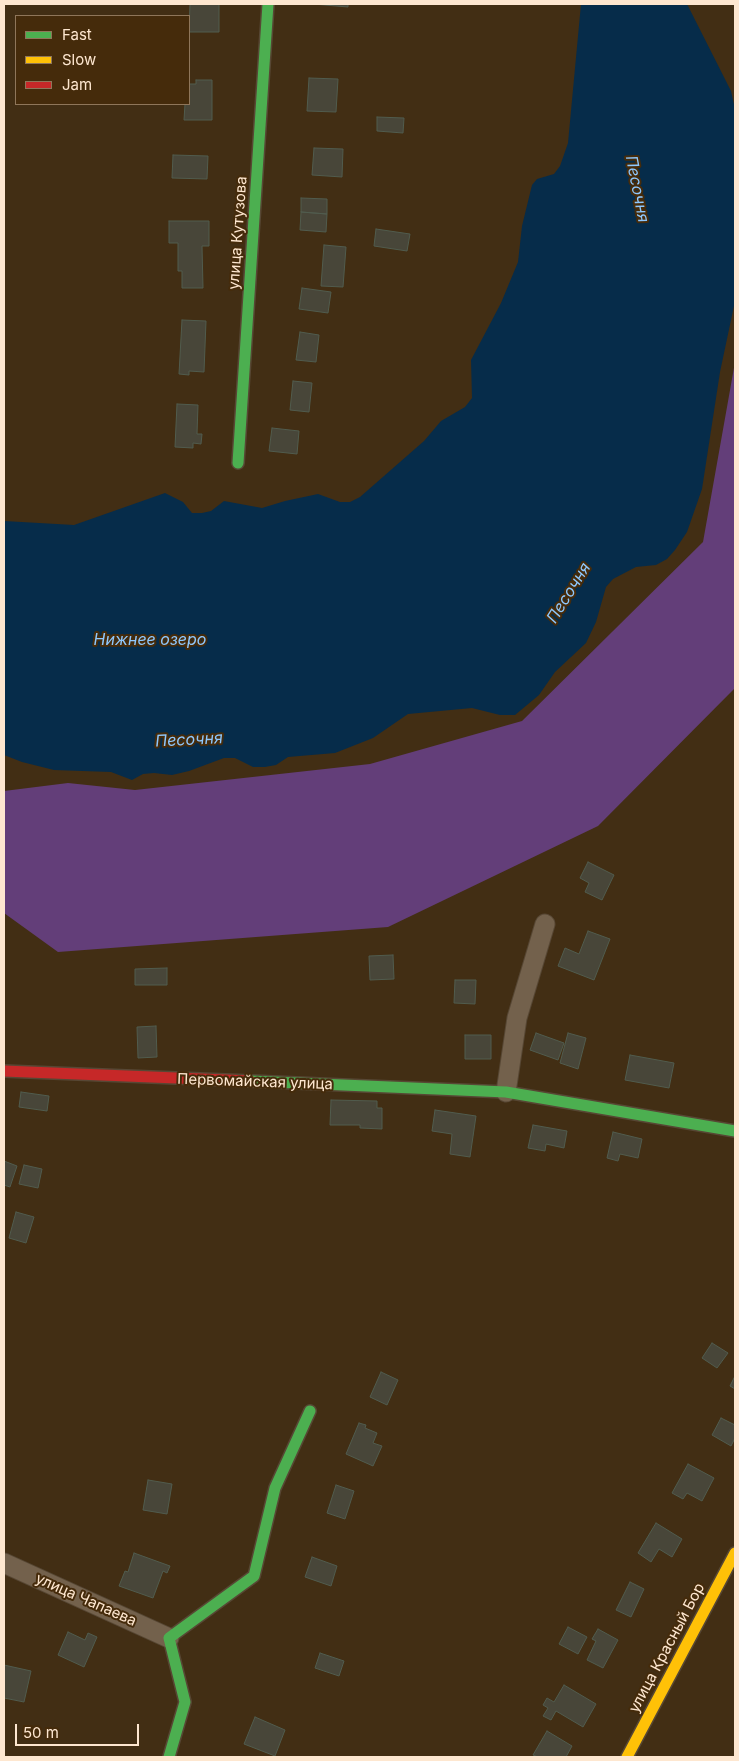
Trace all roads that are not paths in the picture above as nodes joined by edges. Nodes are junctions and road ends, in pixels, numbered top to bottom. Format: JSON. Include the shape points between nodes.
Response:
{"nodes":[{"id":1,"x":268,"y":4,"type":"edge"},
{"id":2,"x":238,"y":464,"type":"dead end"},
{"id":3,"x":545,"y":924,"type":"dead end"},
{"id":4,"x":4,"y":1071,"type":"edge"},
{"id":5,"x":506,"y":1092,"type":"junction"},
{"id":6,"x":735,"y":1130,"type":"edge"},
{"id":7,"x":310,"y":1411,"type":"dead end"},
{"id":8,"x":735,"y":1553,"type":"edge"},
{"id":9,"x":4,"y":1563,"type":"edge"},
{"id":10,"x":169,"y":1638,"type":"junction"},
{"id":11,"x":170,"y":1757,"type":"edge"},
{"id":12,"x":627,"y":1757,"type":"edge"}],
"edges":[{"from":1,"to":2,"type":"street","name":"улица Кутузова"},
{"from":3,"to":5,"type":"street","via":[[516,1018]]},
{"from":4,"to":5,"type":"street","name":"Первомайская улица"},
{"from":5,"to":6,"type":"street","name":"Первомайская улица"},
{"from":7,"to":10,"type":"street","via":[[275,1488],[254,1576]]},
{"from":8,"to":12,"type":"street","name":"улица Красный Бор"},
{"from":9,"to":10,"type":"street","name":"улица Чапаева"},
{"from":10,"to":11,"type":"street","via":[[185,1702]]}]}
